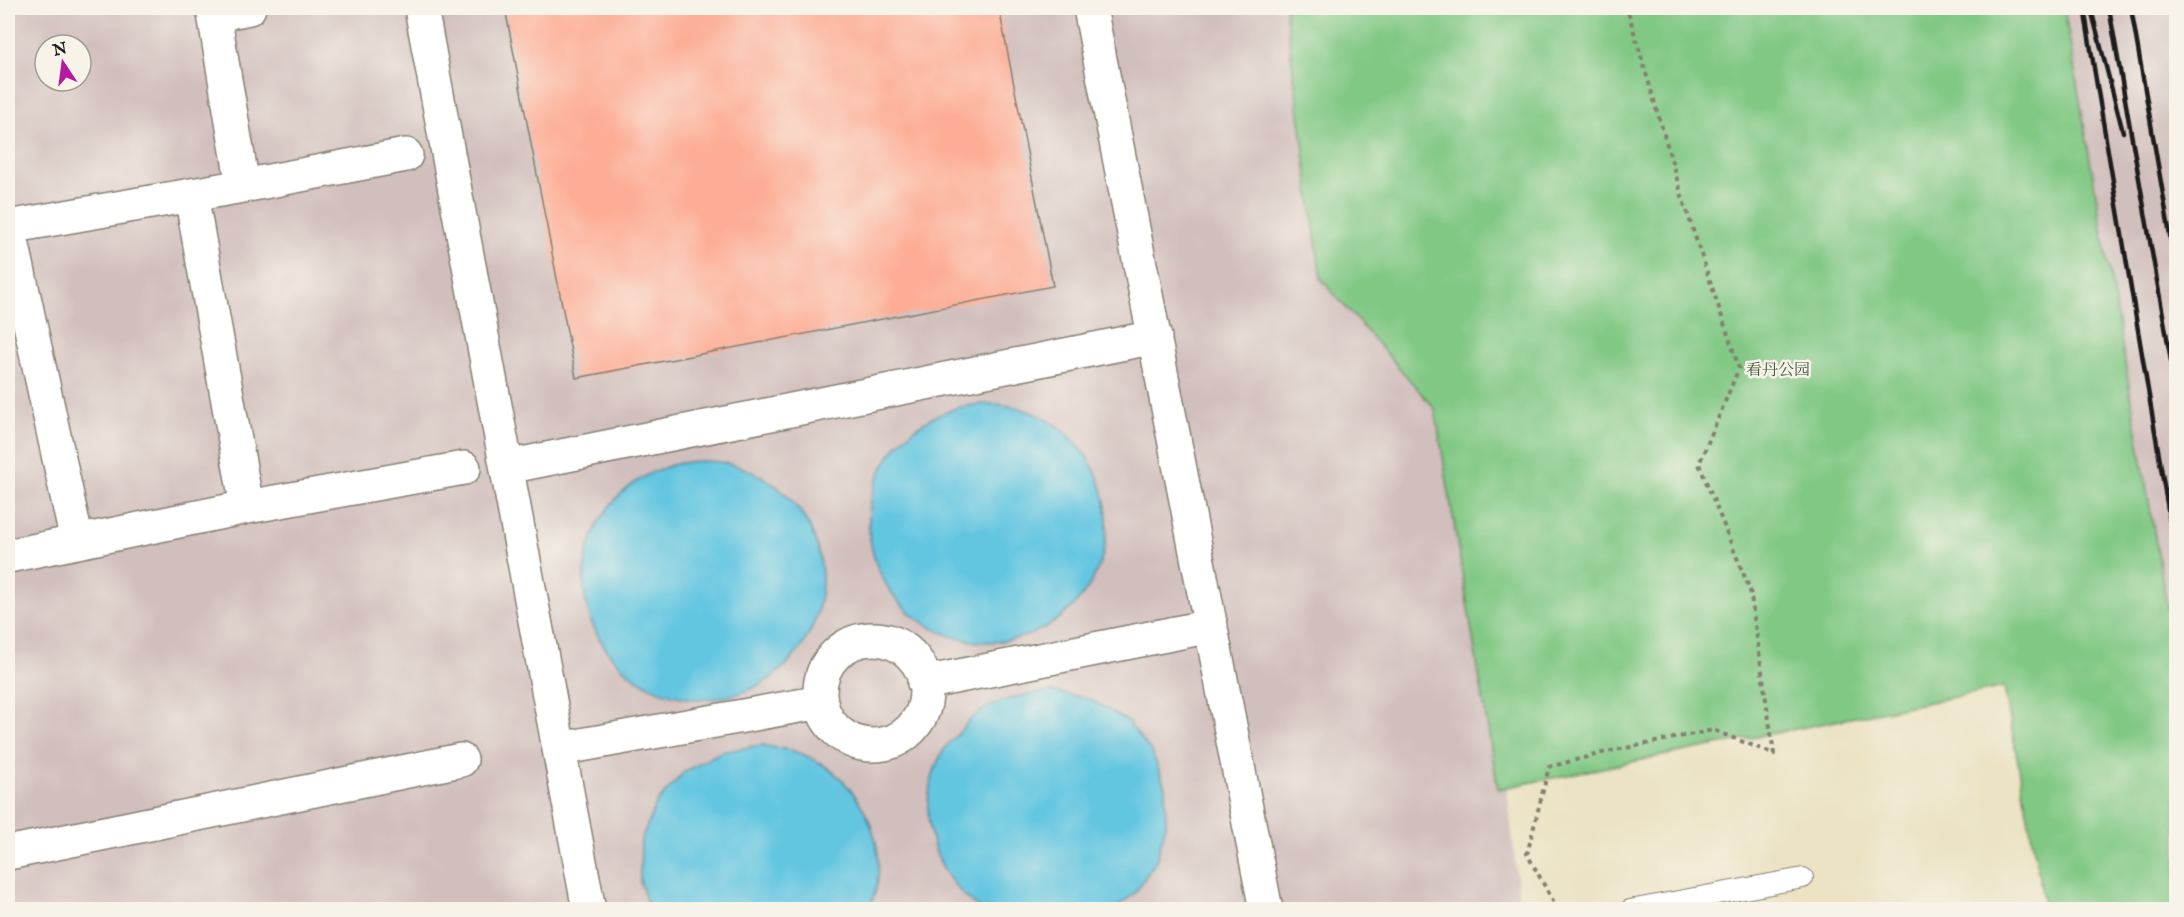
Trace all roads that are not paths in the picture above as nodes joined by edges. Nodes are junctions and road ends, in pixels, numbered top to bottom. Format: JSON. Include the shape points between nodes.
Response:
{"nodes":[{"id":1,"x":249,"y":8,"type":"edge"},
{"id":2,"x":421,"y":8,"type":"edge"},
{"id":3,"x":1090,"y":8,"type":"edge"},
{"id":4,"x":214,"y":11,"type":"edge"},
{"id":5,"x":406,"y":155,"type":"dead end"},
{"id":6,"x":243,"y":186,"type":"junction"},
{"id":7,"x":191,"y":195,"type":"junction"},
{"id":8,"x":8,"y":227,"type":"edge"},
{"id":9,"x":1155,"y":337,"type":"junction"},
{"id":10,"x":507,"y":467,"type":"junction"},
{"id":11,"x":464,"y":468,"type":"dead end"},
{"id":12,"x":247,"y":507,"type":"junction"},
{"id":13,"x":77,"y":542,"type":"junction"},
{"id":14,"x":8,"y":556,"type":"edge"},
{"id":15,"x":1211,"y":626,"type":"junction"},
{"id":16,"x":924,"y":683,"type":"junction"},
{"id":17,"x":821,"y":702,"type":"junction"},
{"id":18,"x":559,"y":749,"type":"junction"},
{"id":19,"x":461,"y":760,"type":"dead end"},
{"id":20,"x":8,"y":853,"type":"edge"},
{"id":21,"x":1803,"y":878,"type":"dead end"},
{"id":22,"x":589,"y":909,"type":"edge"},
{"id":23,"x":1266,"y":909,"type":"edge"},
{"id":24,"x":1630,"y":909,"type":"edge"}],
"edges":[{"from":1,"to":4,"type":"street"},
{"from":2,"to":10,"type":"street"},
{"from":3,"to":9,"type":"street"},
{"from":4,"to":6,"type":"street"},
{"from":5,"to":6,"type":"street"},
{"from":6,"to":7,"type":"street"},
{"from":7,"to":8,"type":"street"},
{"from":7,"to":12,"type":"street"},
{"from":8,"to":13,"type":"street"},
{"from":9,"to":10,"type":"street"},
{"from":9,"to":15,"type":"street"},
{"from":10,"to":18,"type":"street"},
{"from":11,"to":12,"type":"street"},
{"from":12,"to":13,"type":"street"},
{"from":13,"to":14,"type":"street"},
{"from":15,"to":16,"type":"street"},
{"from":15,"to":23,"type":"street"},
{"from":16,"to":17,"type":"street","via":[[923,709],[914,725],[901,737],[884,744],[848,739],[834,729]]},
{"from":16,"to":17,"type":"street","via":[[913,657],[899,646],[867,639],[837,653],[826,666],[820,682]]},
{"from":17,"to":18,"type":"street"},
{"from":18,"to":22,"type":"street"},
{"from":19,"to":20,"type":"street"},
{"from":21,"to":24,"type":"lane"}]}
